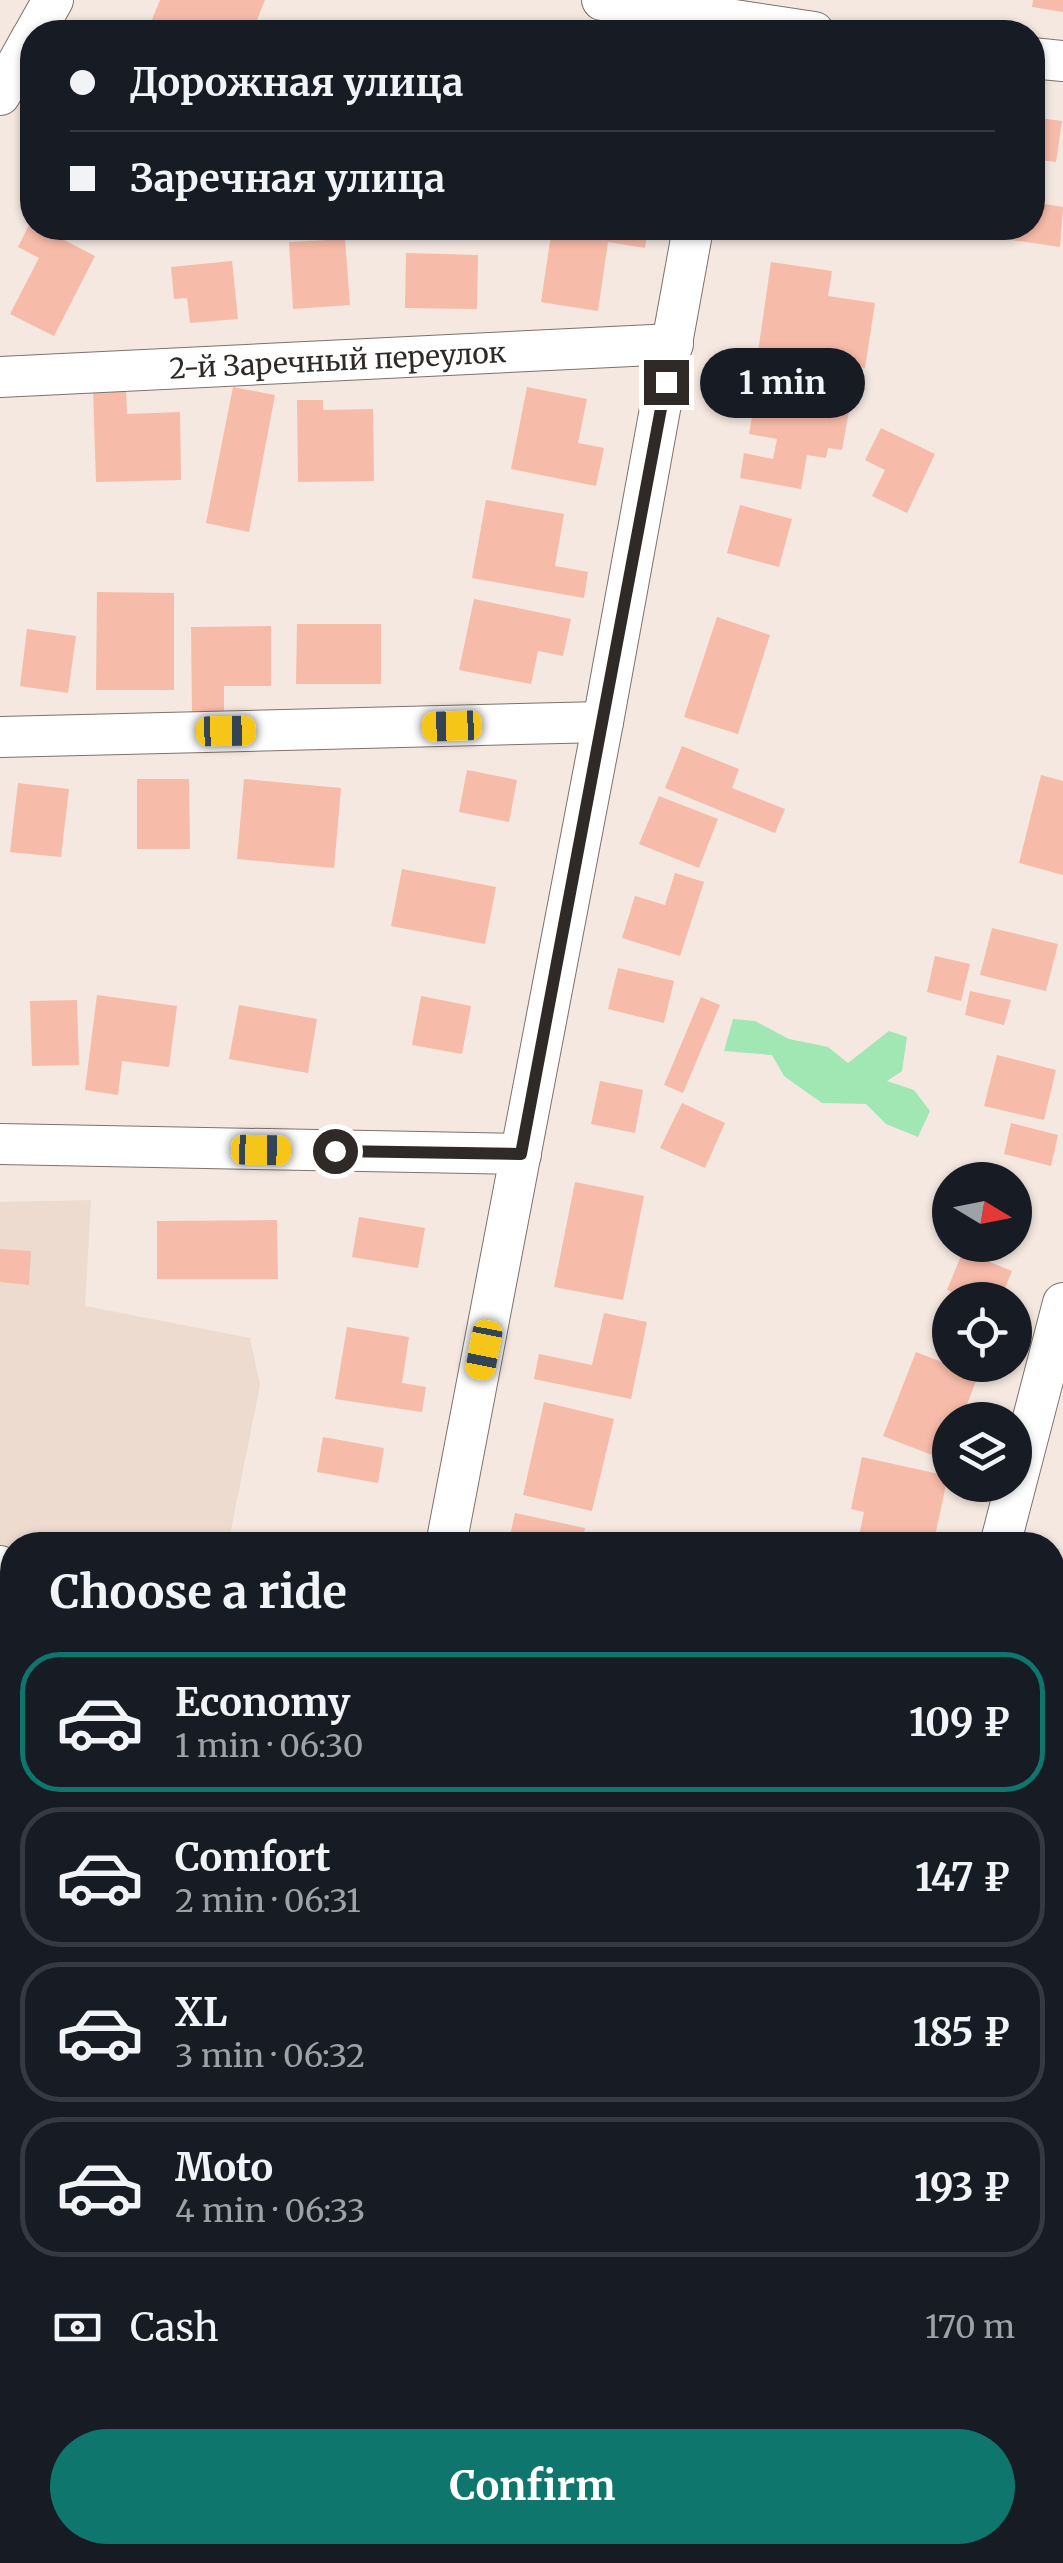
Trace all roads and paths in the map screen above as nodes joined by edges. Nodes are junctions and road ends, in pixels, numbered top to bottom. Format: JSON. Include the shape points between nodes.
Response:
{"nodes":[{"id":1,"x":602,"y":0,"type":"edge"},
{"id":2,"x":703,"y":20,"type":"edge"},
{"id":3,"x":20,"y":60,"type":"edge"},
{"id":4,"x":0,"y":95,"type":"edge"},
{"id":5,"x":691,"y":240,"type":"edge"},
{"id":6,"x":672,"y":344,"type":"junction"},
{"id":7,"x":0,"y":377,"type":"edge"},
{"id":8,"x":603,"y":722,"type":"junction"},
{"id":9,"x":0,"y":737,"type":"edge"},
{"id":10,"x":0,"y":1144,"type":"edge"},
{"id":11,"x":521,"y":1154,"type":"junction"},
{"id":12,"x":1063,"y":1303,"type":"edge"},
{"id":13,"x":448,"y":1532,"type":"edge"},
{"id":14,"x":1003,"y":1532,"type":"edge"}],
"edges":[{"from":1,"to":2,"type":"street"},
{"from":3,"to":4,"type":"street"},
{"from":5,"to":6,"type":"street"},
{"from":6,"to":7,"type":"street","name":"2-й Заречный переулок"},
{"from":6,"to":8,"type":"street"},
{"from":8,"to":9,"type":"street"},
{"from":8,"to":11,"type":"street"},
{"from":10,"to":11,"type":"street"},
{"from":11,"to":13,"type":"street"},
{"from":12,"to":14,"type":"street"}]}
